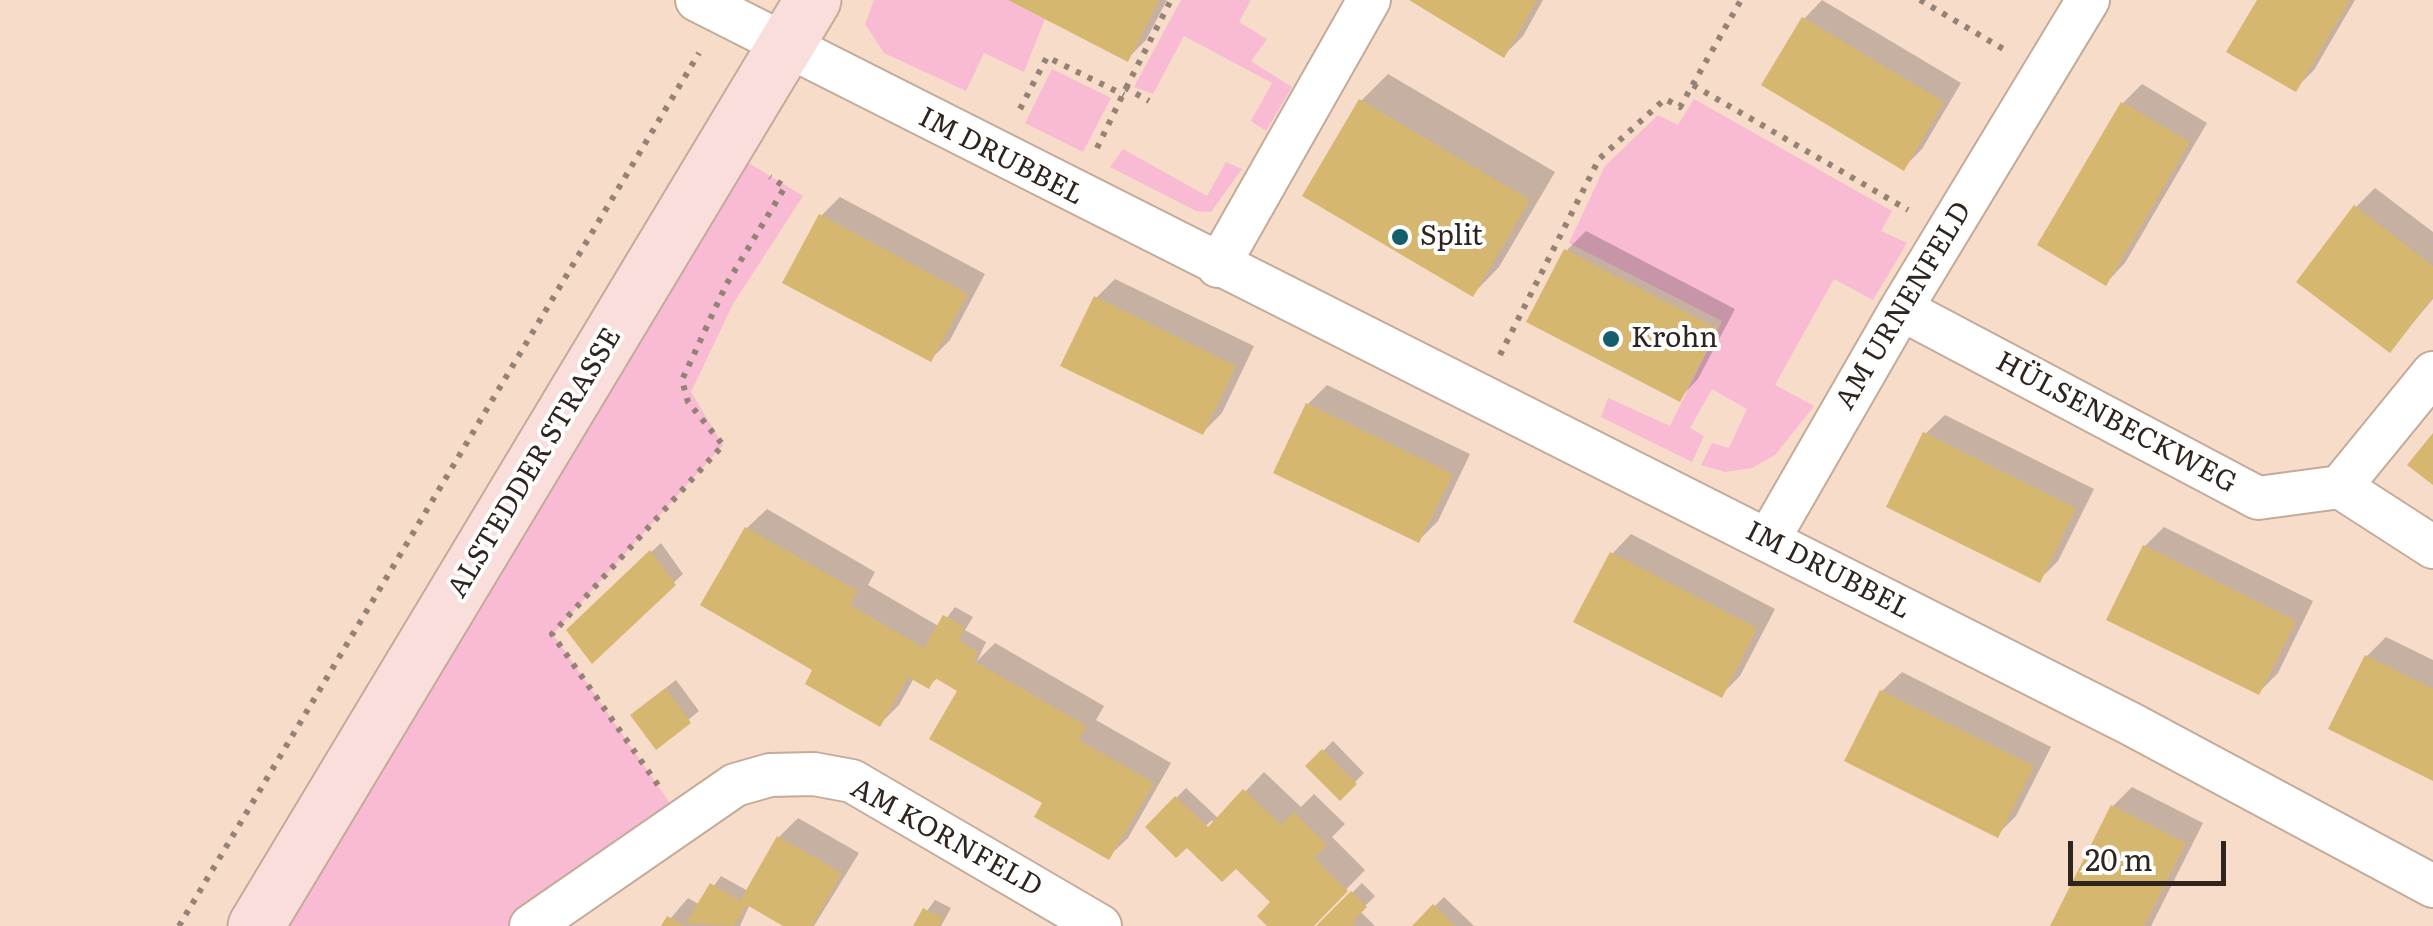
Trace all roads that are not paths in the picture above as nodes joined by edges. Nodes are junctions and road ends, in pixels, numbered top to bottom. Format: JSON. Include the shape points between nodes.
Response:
{"nodes":[{"id":1,"x":814,"y":0,"type":"edge"},
{"id":2,"x":1369,"y":0,"type":"edge"},
{"id":3,"x":2088,"y":0,"type":"edge"},
{"id":4,"x":2116,"y":0,"type":"edge"},
{"id":5,"x":710,"y":6,"type":"edge"},
{"id":6,"x":786,"y":46,"type":"junction"},
{"id":7,"x":2044,"y":74,"type":"junction"},
{"id":8,"x":1218,"y":266,"type":"junction"},
{"id":9,"x":1901,"y":309,"type":"junction"},
{"id":10,"x":2433,"y":373,"type":"edge"},
{"id":11,"x":2340,"y":487,"type":"junction"},
{"id":12,"x":1768,"y":540,"type":"junction"},
{"id":13,"x":2433,"y":546,"type":"edge"},
{"id":14,"x":2433,"y":886,"type":"edge"},
{"id":15,"x":256,"y":926,"type":"edge"},
{"id":16,"x":531,"y":926,"type":"edge"},
{"id":17,"x":1100,"y":926,"type":"edge"}],
"edges":[{"from":1,"to":6,"type":"street","name":"ALSTEDDER STRASSE"},
{"from":2,"to":8,"type":"street"},
{"from":3,"to":7,"type":"street","name":"AM URNENFELD"},
{"from":4,"to":7,"type":"street","name":"AM URNENFELD"},
{"from":5,"to":6,"type":"street","name":"IM DRUBBEL"},
{"from":6,"to":8,"type":"street","name":"IM DRUBBEL"},
{"from":6,"to":15,"type":"street","name":"ALSTEDDER STRASSE"},
{"from":7,"to":9,"type":"street","name":"AM URNENFELD"},
{"from":8,"to":12,"type":"street","name":"IM DRUBBEL"},
{"from":9,"to":11,"type":"street","name":"HÜLSENBECKWEG","via":[[2258,498]]},
{"from":9,"to":12,"type":"street","name":"AM URNENFELD"},
{"from":10,"to":11,"type":"street"},
{"from":11,"to":13,"type":"street"},
{"from":12,"to":14,"type":"street","name":"IM DRUBBEL"},
{"from":16,"to":17,"type":"street","name":"AM KORNFELD","via":[[735,784],[770,774],[852,781]]}]}
